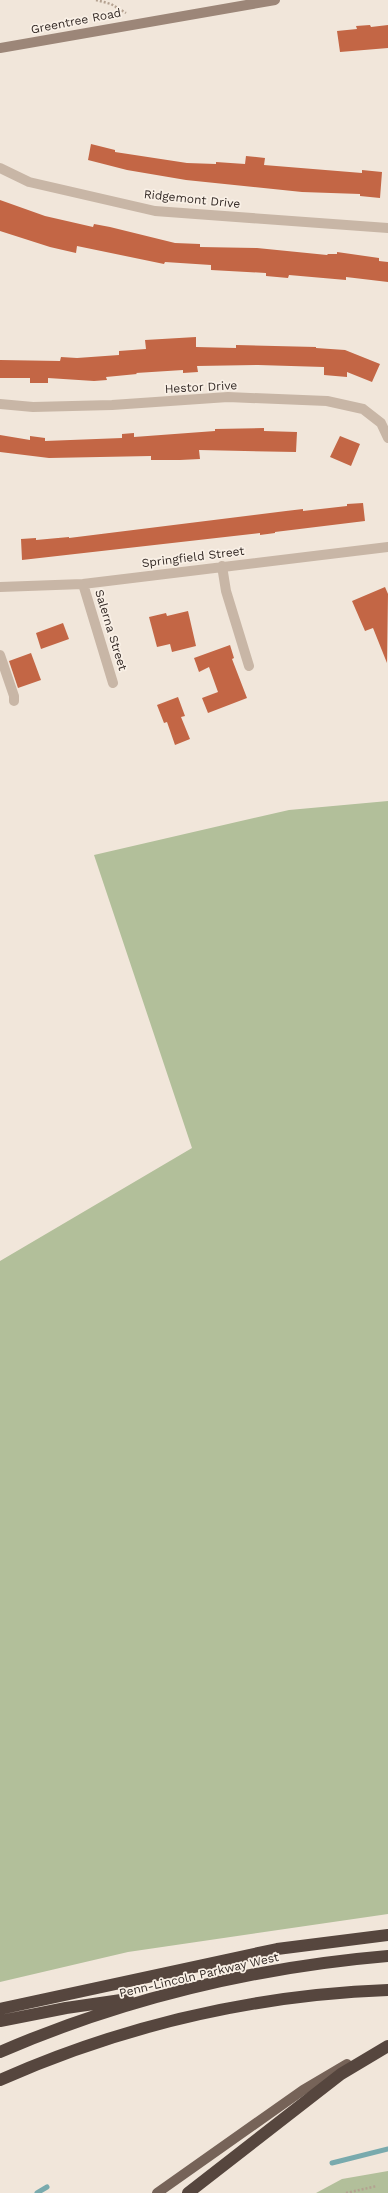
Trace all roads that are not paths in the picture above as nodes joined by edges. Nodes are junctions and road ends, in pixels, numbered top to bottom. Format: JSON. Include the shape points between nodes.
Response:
{"nodes":[{"id":1,"x":275,"y":0,"type":"edge"},
{"id":2,"x":0,"y":48,"type":"edge"},
{"id":3,"x":0,"y":168,"type":"edge"},
{"id":4,"x":388,"y":228,"type":"edge"},
{"id":5,"x":0,"y":404,"type":"edge"},
{"id":6,"x":388,"y":438,"type":"edge"},
{"id":7,"x":388,"y":547,"type":"edge"},
{"id":8,"x":222,"y":566,"type":"junction"},
{"id":9,"x":83,"y":584,"type":"junction"},
{"id":10,"x":0,"y":587,"type":"edge"},
{"id":11,"x":0,"y":655,"type":"edge"},
{"id":12,"x":249,"y":666,"type":"dead end"},
{"id":13,"x":114,"y":683,"type":"dead end"},
{"id":14,"x":14,"y":701,"type":"dead end"},
{"id":15,"x":388,"y":1935,"type":"edge"},
{"id":16,"x":388,"y":1956,"type":"edge"},
{"id":17,"x":388,"y":1990,"type":"edge"},
{"id":18,"x":179,"y":1992,"type":"junction"},
{"id":19,"x":0,"y":2009,"type":"edge"},
{"id":20,"x":0,"y":2021,"type":"edge"},
{"id":21,"x":385,"y":2047,"type":"edge"},
{"id":22,"x":0,"y":2052,"type":"edge"},
{"id":23,"x":0,"y":2080,"type":"edge"},
{"id":24,"x":157,"y":2193,"type":"edge"},
{"id":25,"x":188,"y":2193,"type":"edge"}],
"edges":[{"from":1,"to":2,"type":"main road","name":"Greentree Road"},
{"from":3,"to":4,"type":"street","name":"Ridgemont Drive","via":[[29,182],[155,211]]},
{"from":5,"to":6,"type":"street","name":"Hestor Drive","via":[[33,407],[112,405],[228,397],[327,401],[362,409],[381,423]]},
{"from":7,"to":8,"type":"street","name":"Springfield Street"},
{"from":8,"to":9,"type":"street","name":"Springfield Street"},
{"from":8,"to":12,"type":"street","via":[[226,591]]},
{"from":9,"to":10,"type":"street","name":"Springfield Street"},
{"from":9,"to":13,"type":"street","name":"Salerna Street"},
{"from":11,"to":14,"type":"street"},
{"from":15,"to":19,"type":"highway","via":[[269,1951]]},
{"from":16,"to":18,"type":"highway","name":"Penn-Lincoln Parkway West","via":[[280,1970]]},
{"from":17,"to":23,"type":"highway","via":[[302,1996],[185,2017],[72,2051]]},
{"from":18,"to":20,"type":"highway","via":[[66,2008]]},
{"from":18,"to":22,"type":"highway","name":"Penn-Lincoln Parkway West","via":[[84,2020]]},
{"from":21,"to":24,"type":"main road","via":[[348,2064],[303,2090]]},
{"from":21,"to":25,"type":"highway","via":[[341,2074]]}]}
